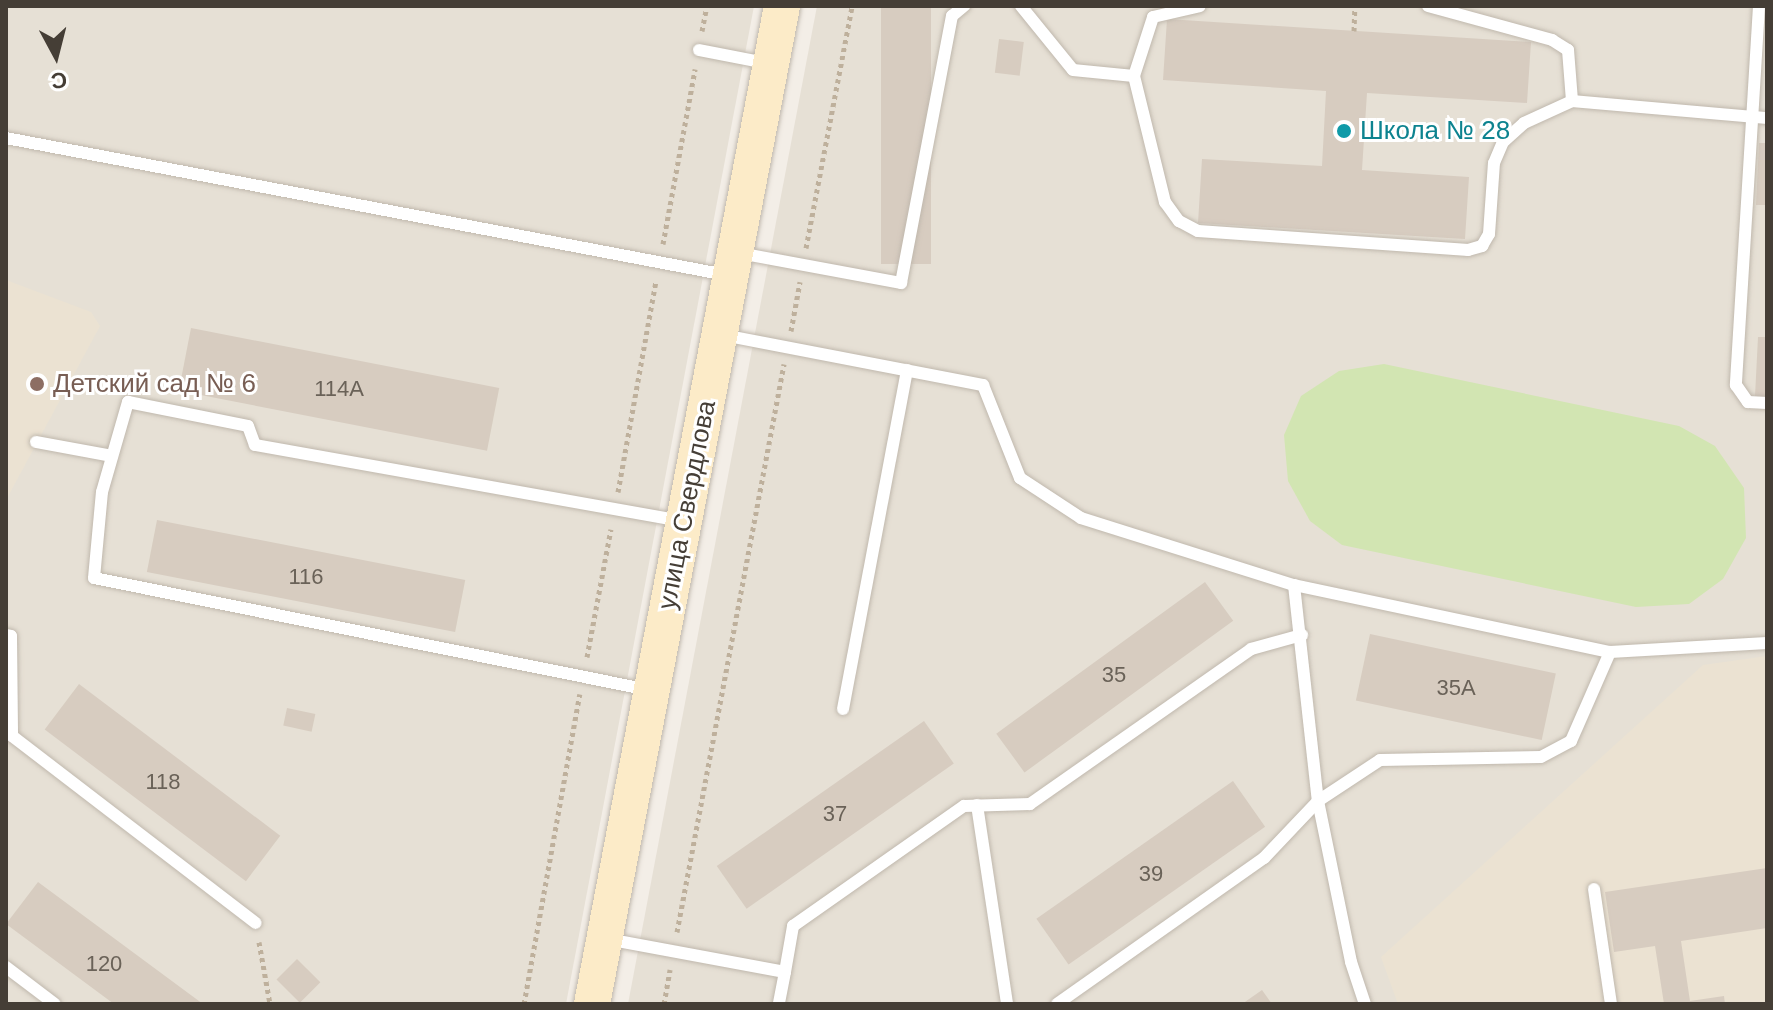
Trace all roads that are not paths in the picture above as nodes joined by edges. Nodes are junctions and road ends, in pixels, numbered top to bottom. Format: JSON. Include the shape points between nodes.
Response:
{"nodes":[{"id":1,"x":782,"y":6,"type":"edge"},
{"id":2,"x":964,"y":6,"type":"edge"},
{"id":3,"x":1021,"y":6,"type":"edge"},
{"id":4,"x":1200,"y":6,"type":"edge"},
{"id":5,"x":1428,"y":6,"type":"edge"},
{"id":6,"x":1759,"y":6,"type":"edge"},
{"id":7,"x":699,"y":50,"type":"dead end"},
{"id":8,"x":771,"y":64,"type":"junction"},
{"id":9,"x":1134,"y":76,"type":"junction"},
{"id":10,"x":1572,"y":101,"type":"junction"},
{"id":11,"x":1752,"y":117,"type":"junction"},
{"id":12,"x":1767,"y":118,"type":"edge"},
{"id":13,"x":6,"y":138,"type":"edge"},
{"id":14,"x":733,"y":264,"type":"junction"},
{"id":15,"x":720,"y":334,"type":"junction"},
{"id":16,"x":907,"y":370,"type":"junction"},
{"id":17,"x":1767,"y":403,"type":"edge"},
{"id":18,"x":36,"y":442,"type":"dead end"},
{"id":19,"x":112,"y":456,"type":"junction"},
{"id":20,"x":684,"y":521,"type":"junction"},
{"id":21,"x":1294,"y":585,"type":"junction"},
{"id":22,"x":6,"y":635,"type":"edge"},
{"id":23,"x":1302,"y":635,"type":"junction"},
{"id":24,"x":1767,"y":643,"type":"edge"},
{"id":25,"x":1610,"y":652,"type":"junction"},
{"id":26,"x":652,"y":690,"type":"junction"},
{"id":27,"x":843,"y":709,"type":"dead end"},
{"id":28,"x":1318,"y":801,"type":"junction"},
{"id":29,"x":977,"y":805,"type":"junction"},
{"id":30,"x":1594,"y":889,"type":"dead end"},
{"id":31,"x":256,"y":923,"type":"road end"},
{"id":32,"x":605,"y":939,"type":"junction"},
{"id":33,"x":6,"y":967,"type":"edge"},
{"id":34,"x":785,"y":972,"type":"junction"},
{"id":35,"x":55,"y":1004,"type":"edge"},
{"id":36,"x":592,"y":1004,"type":"edge"},
{"id":37,"x":779,"y":1004,"type":"edge"},
{"id":38,"x":1007,"y":1004,"type":"edge"},
{"id":39,"x":1057,"y":1004,"type":"edge"},
{"id":40,"x":1365,"y":1004,"type":"edge"},
{"id":41,"x":1611,"y":1004,"type":"edge"}],
"edges":[{"from":1,"to":8,"type":"main road","name":"улица Свердлова"},
{"from":2,"to":14,"type":"lane","via":[[952,16],[901,283],[803,265]]},
{"from":3,"to":9,"type":"lane","via":[[1073,70]]},
{"from":4,"to":9,"type":"lane","via":[[1153,17]]},
{"from":5,"to":10,"type":"lane","via":[[1552,40],[1568,50]]},
{"from":6,"to":11,"type":"lane"},
{"from":7,"to":8,"type":"lane"},
{"from":8,"to":14,"type":"main road","name":"улица Свердлова"},
{"from":9,"to":10,"type":"lane","via":[[1165,202],[1179,221],[1198,231],[1468,250],[1482,246],[1489,234],[1494,163],[1503,142],[1524,123]]},
{"from":10,"to":11,"type":"lane"},
{"from":11,"to":12,"type":"lane"},
{"from":11,"to":17,"type":"lane","via":[[1736,385],[1748,402]]},
{"from":13,"to":14,"type":"lane"},
{"from":14,"to":15,"type":"main road","name":"улица Свердлова"},
{"from":15,"to":16,"type":"lane"},
{"from":15,"to":20,"type":"main road","name":"улица Свердлова"},
{"from":16,"to":21,"type":"lane","via":[[983,385],[1020,478],[1081,518]]},
{"from":16,"to":27,"type":"lane"},
{"from":18,"to":19,"type":"lane"},
{"from":19,"to":20,"type":"lane","via":[[128,402],[248,426],[255,445]]},
{"from":19,"to":26,"type":"lane","via":[[102,492],[94,578]]},
{"from":20,"to":26,"type":"main road","name":"улица Свердлова"},
{"from":21,"to":23,"type":"lane"},
{"from":21,"to":25,"type":"lane"},
{"from":22,"to":31,"type":"lane","via":[[11,636],[12,736]]},
{"from":23,"to":28,"type":"lane"},
{"from":23,"to":29,"type":"lane","via":[[1251,649],[1030,804]]},
{"from":24,"to":25,"type":"lane"},
{"from":25,"to":28,"type":"lane","via":[[1571,741],[1541,757],[1380,760]]},
{"from":26,"to":32,"type":"main road","name":"улица Свердлова"},
{"from":28,"to":39,"type":"lane","via":[[1264,858]]},
{"from":28,"to":40,"type":"lane","via":[[1351,962]]},
{"from":29,"to":34,"type":"lane","via":[[964,806],[793,926]]},
{"from":29,"to":38,"type":"lane"},
{"from":30,"to":41,"type":"lane"},
{"from":32,"to":34,"type":"lane"},
{"from":32,"to":36,"type":"main road","name":"улица Свердлова"},
{"from":33,"to":35,"type":"lane"},
{"from":34,"to":37,"type":"lane"}]}
